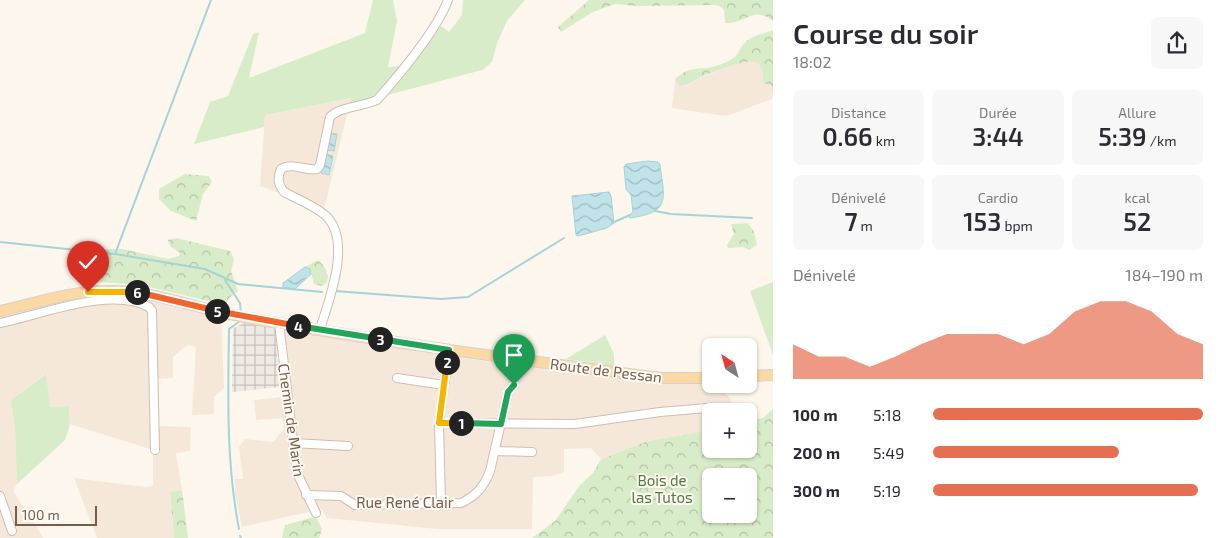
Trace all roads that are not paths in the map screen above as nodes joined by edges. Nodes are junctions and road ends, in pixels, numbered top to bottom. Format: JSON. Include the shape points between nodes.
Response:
{"nodes":[{"id":1,"x":448,"y":0,"type":"edge"},
{"id":2,"x":4,"y":310,"type":"edge"},
{"id":3,"x":11,"y":320,"type":"junction"},
{"id":4,"x":0,"y":323,"type":"edge"},
{"id":5,"x":279,"y":323,"type":"junction"},
{"id":6,"x":320,"y":330,"type":"junction"},
{"id":7,"x":449,"y":350,"type":"junction"},
{"id":8,"x":773,"y":375,"type":"edge"},
{"id":9,"x":758,"y":376,"type":"edge"},
{"id":10,"x":397,"y":378,"type":"dead end"},
{"id":11,"x":702,"y":378,"type":"edge"},
{"id":12,"x":444,"y":385,"type":"junction"},
{"id":13,"x":514,"y":385,"type":"dead end"},
{"id":14,"x":702,"y":408,"type":"edge"},
{"id":15,"x":439,"y":423,"type":"junction"},
{"id":16,"x":501,"y":424,"type":"junction"},
{"id":17,"x":293,"y":443,"type":"junction"},
{"id":18,"x":348,"y":446,"type":"dead end"},
{"id":19,"x":155,"y":450,"type":"dead end"},
{"id":20,"x":495,"y":451,"type":"junction"},
{"id":21,"x":532,"y":452,"type":"dead end"},
{"id":22,"x":306,"y":495,"type":"junction"},
{"id":23,"x":0,"y":496,"type":"edge"},
{"id":24,"x":441,"y":503,"type":"junction"},
{"id":25,"x":316,"y":513,"type":"dead end"},
{"id":26,"x":12,"y":530,"type":"dead end"}],
"edges":[{"from":1,"to":6,"type":"street","via":[[431,32],[376,100],[335,112],[330,117],[317,169],[290,166],[281,169],[279,174],[278,180],[284,192],[326,216],[335,230],[338,255]]},
{"from":2,"to":3,"type":"street"},
{"from":2,"to":5,"type":"main road","name":"Route de Pessan","via":[[88,292],[126,291]]},
{"from":3,"to":4,"type":"street"},
{"from":3,"to":19,"type":"street","via":[[110,300],[127,300],[149,307],[152,311]]},
{"from":5,"to":6,"type":"main road","name":"Route de Pessan"},
{"from":5,"to":17,"type":"street","name":"Chemin de Marin"},
{"from":6,"to":7,"type":"main road","name":"Route de Pessan"},
{"from":7,"to":11,"type":"main road","name":"Route de Pessan","via":[[636,375]]},
{"from":7,"to":12,"type":"street"},
{"from":8,"to":9,"type":"main road"},
{"from":10,"to":12,"type":"street"},
{"from":12,"to":15,"type":"street"},
{"from":13,"to":16,"type":"street","name":"Rue René Clair","via":[[508,392]]},
{"from":14,"to":16,"type":"street","via":[[575,424]]},
{"from":15,"to":16,"type":"street"},
{"from":15,"to":24,"type":"street"},
{"from":16,"to":20,"type":"street","name":"Rue René Clair"},
{"from":17,"to":18,"type":"street"},
{"from":17,"to":22,"type":"street","name":"Chemin de Marin","via":[[297,473]]},
{"from":20,"to":21,"type":"street"},
{"from":20,"to":24,"type":"street","name":"Rue René Clair","via":[[487,480],[476,494],[461,502]]},
{"from":22,"to":24,"type":"street","name":"Rue René Clair","via":[[340,496],[355,505]]},
{"from":22,"to":25,"type":"street","name":"Chemin de Marin"},
{"from":23,"to":26,"type":"street"}]}
